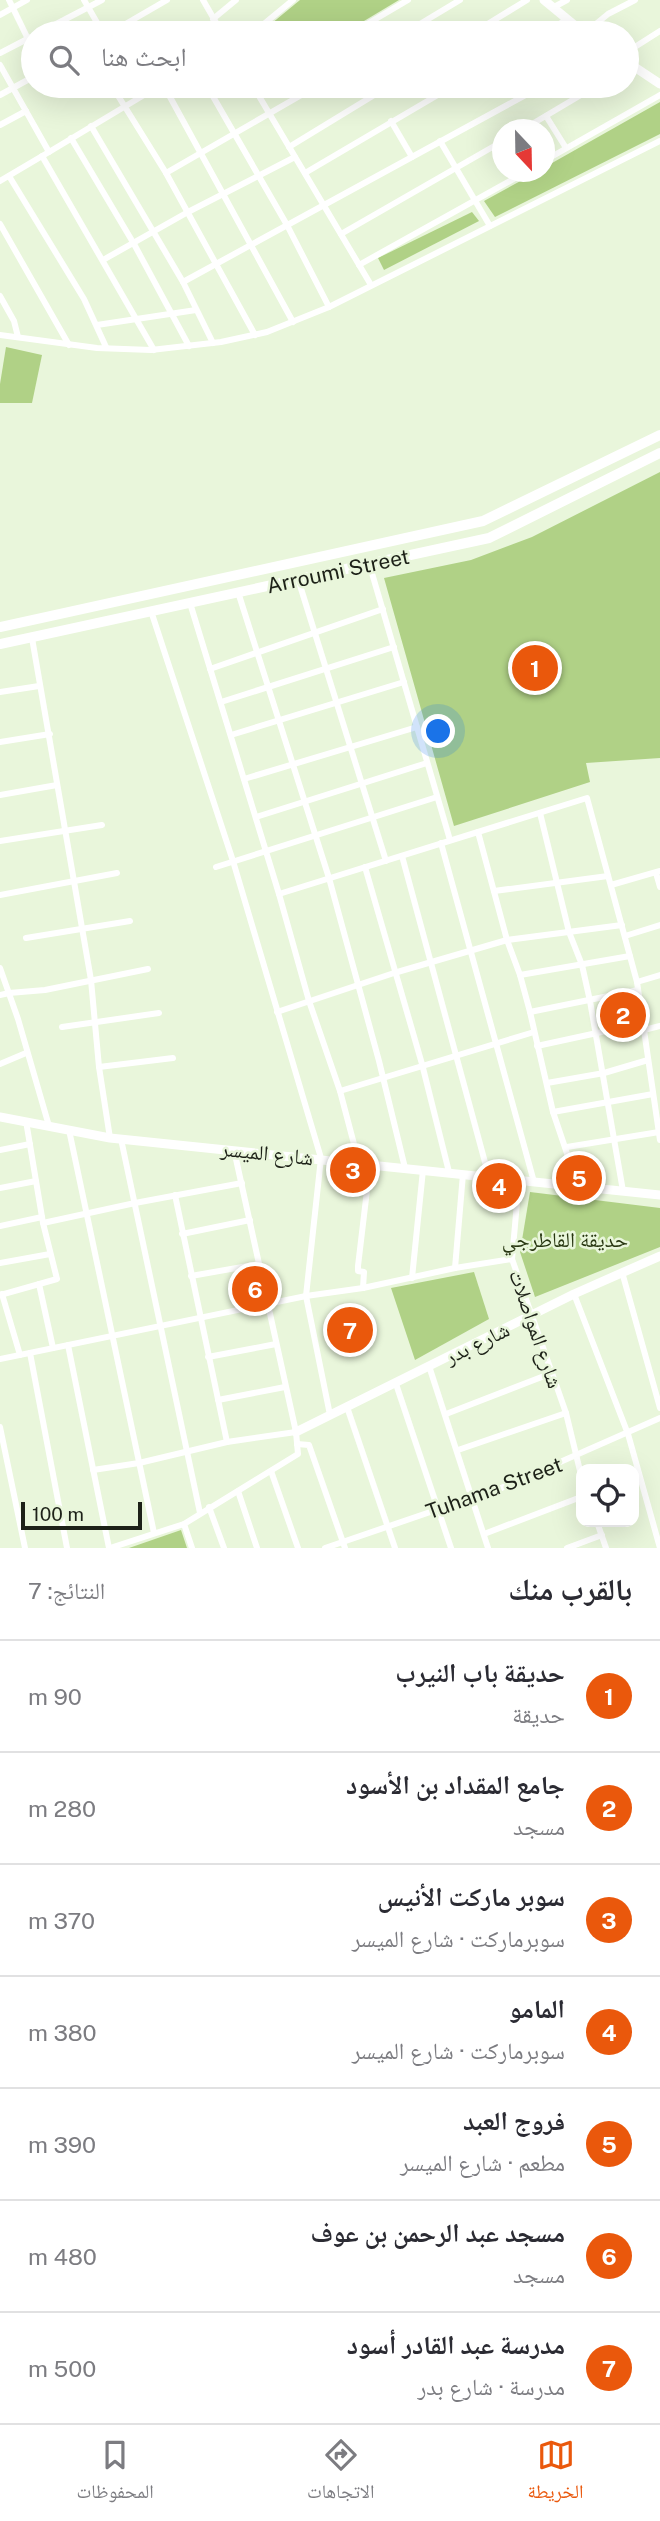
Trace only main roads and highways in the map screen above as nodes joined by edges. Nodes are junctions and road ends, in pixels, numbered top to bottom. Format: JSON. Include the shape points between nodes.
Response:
{"nodes":[{"id":1,"x":544,"y":0,"type":"edge"},
{"id":2,"x":570,"y":21,"type":"edge"},
{"id":3,"x":639,"y":71,"type":"edge"},
{"id":4,"x":660,"y":84,"type":"edge"},
{"id":5,"x":660,"y":435,"type":"edge"},
{"id":6,"x":660,"y":453,"type":"edge"},
{"id":7,"x":0,"y":627,"type":"edge"},
{"id":8,"x":0,"y":644,"type":"edge"},
{"id":9,"x":0,"y":1117,"type":"edge"},
{"id":10,"x":660,"y":1195,"type":"edge"},
{"id":11,"x":660,"y":1257,"type":"edge"},
{"id":12,"x":296,"y":1432,"type":"road end"}],
"edges":[{"from":1,"to":2,"type":"main road"},
{"from":3,"to":4,"type":"main road"},
{"from":5,"to":7,"type":"main road","name":"Arroumi Street","via":[[483,521]]},
{"from":6,"to":8,"type":"main road","name":"Arroumi Street","via":[[489,538]]},
{"from":9,"to":10,"type":"main road","name":"شارع الميسر","via":[[110,1138]]},
{"from":11,"to":12,"type":"main road","name":"شارع بدر","via":[[574,1294]]}]}
